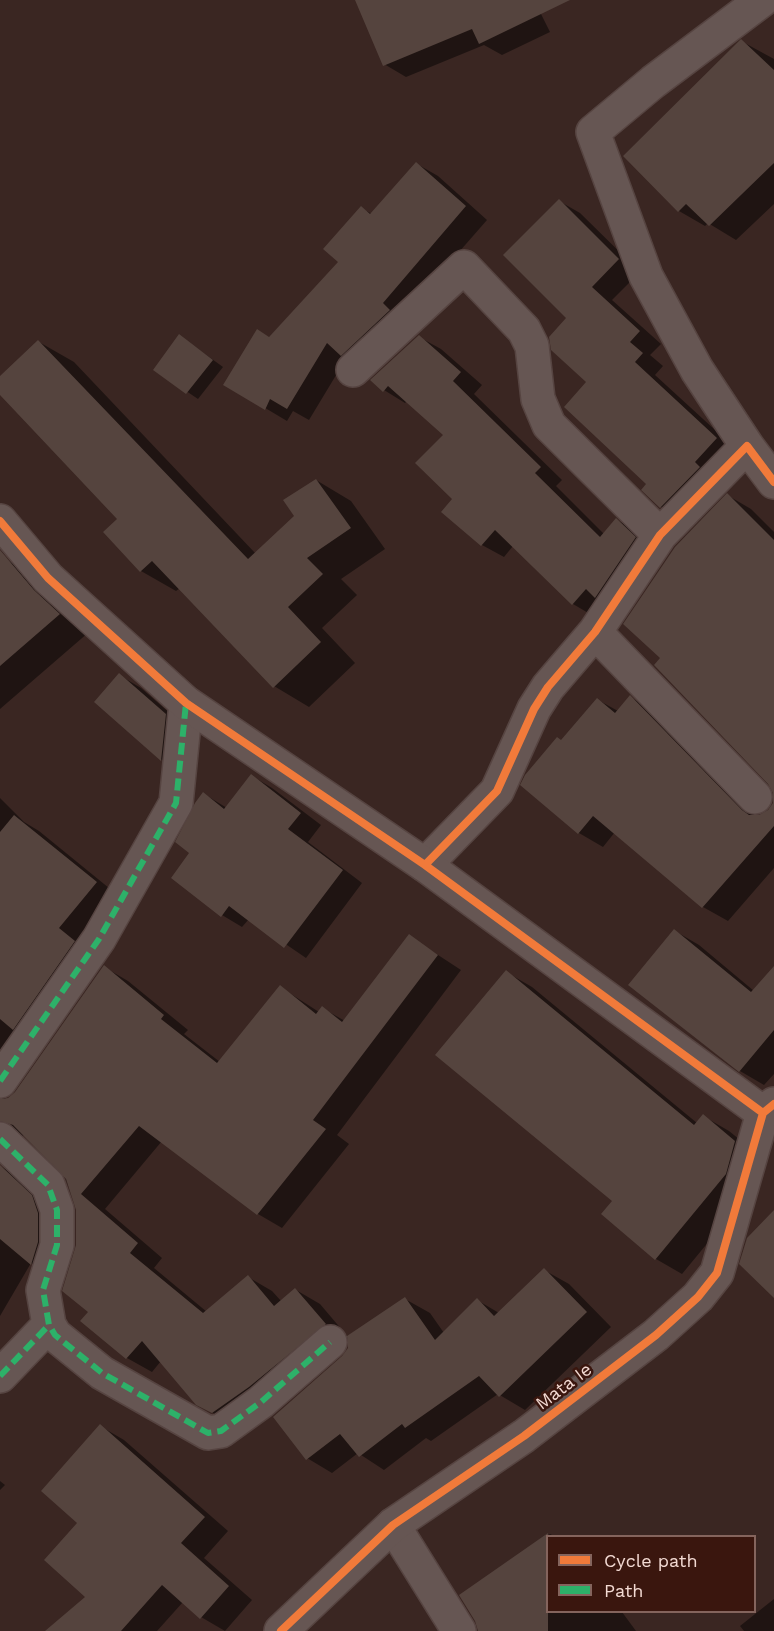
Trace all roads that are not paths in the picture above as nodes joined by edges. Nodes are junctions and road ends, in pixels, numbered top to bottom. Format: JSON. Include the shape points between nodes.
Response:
{"nodes":[{"id":1,"x":762,"y":0,"type":"edge"},
{"id":2,"x":353,"y":370,"type":"dead end"},
{"id":3,"x":747,"y":446,"type":"junction"},
{"id":4,"x":774,"y":482,"type":"edge"},
{"id":5,"x":0,"y":521,"type":"edge"},
{"id":6,"x":660,"y":535,"type":"junction"},
{"id":7,"x":595,"y":632,"type":"junction"},
{"id":8,"x":186,"y":703,"type":"junction"},
{"id":9,"x":755,"y":797,"type":"dead end"},
{"id":10,"x":425,"y":865,"type":"junction"},
{"id":11,"x":0,"y":1081,"type":"edge"},
{"id":12,"x":768,"y":1108,"type":"edge"},
{"id":13,"x":0,"y":1139,"type":"edge"},
{"id":14,"x":49,"y":1325,"type":"junction"},
{"id":15,"x":330,"y":1342,"type":"dead end"},
{"id":16,"x":0,"y":1376,"type":"edge"},
{"id":17,"x":393,"y":1525,"type":"junction"},
{"id":18,"x":281,"y":1631,"type":"edge"},
{"id":19,"x":459,"y":1631,"type":"edge"}],
"edges":[{"from":1,"to":3,"type":"street","via":[[593,132],[646,276],[697,370]]},
{"from":2,"to":6,"type":"street","via":[[464,267],[524,330],[532,346],[538,399],[549,425]]},
{"from":3,"to":4,"type":"street"},
{"from":3,"to":6,"type":"street"},
{"from":5,"to":8,"type":"street","via":[[48,578]]},
{"from":6,"to":7,"type":"street"},
{"from":7,"to":9,"type":"street"},
{"from":7,"to":10,"type":"street","via":[[534,709],[497,791]]},
{"from":8,"to":10,"type":"street"},
{"from":8,"to":11,"type":"street","via":[[176,803],[99,939]]},
{"from":10,"to":12,"type":"street"},
{"from":12,"to":17,"type":"street","name":"Mata Ie","via":[[717,1273],[698,1297],[657,1335],[524,1436]]},
{"from":13,"to":14,"type":"street","via":[[48,1185],[57,1210],[57,1245],[43,1290]]},
{"from":14,"to":15,"type":"street","via":[[102,1373],[208,1433],[221,1431],[261,1402]]},
{"from":14,"to":16,"type":"street"},
{"from":17,"to":18,"type":"street","name":"Mata Ie"},
{"from":17,"to":19,"type":"street"}]}
